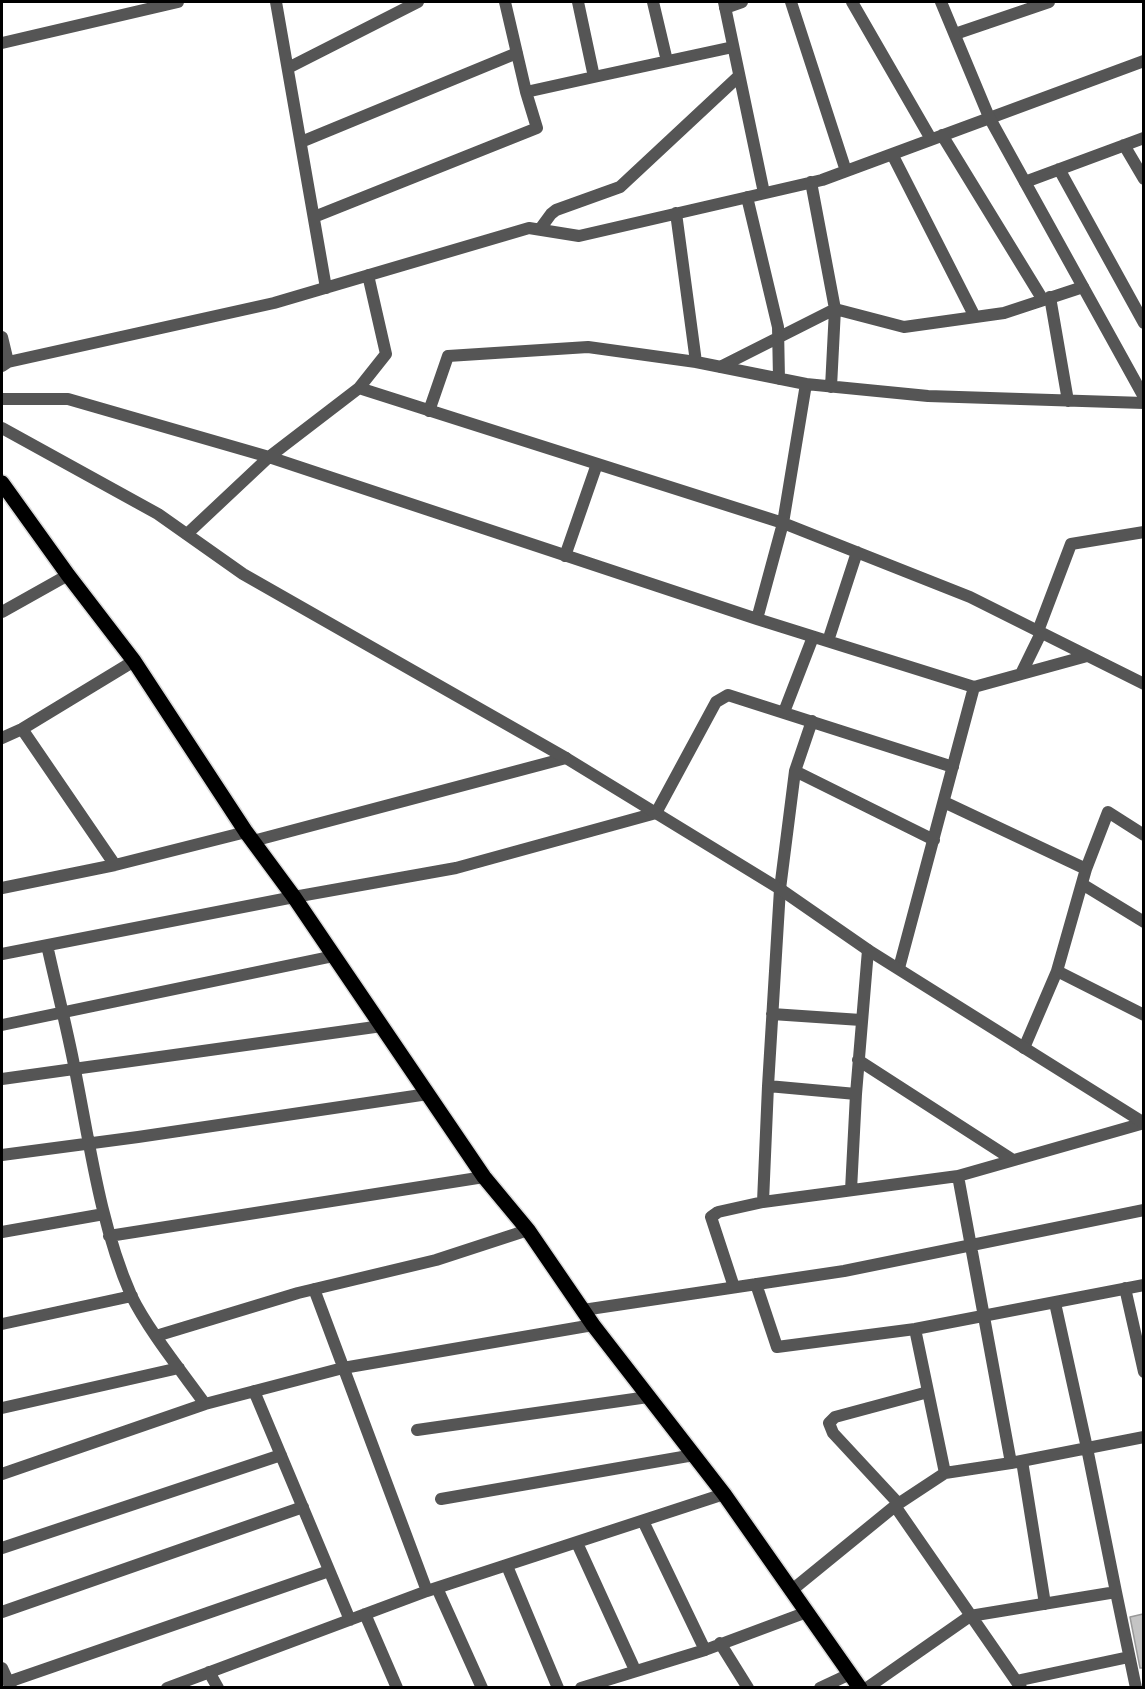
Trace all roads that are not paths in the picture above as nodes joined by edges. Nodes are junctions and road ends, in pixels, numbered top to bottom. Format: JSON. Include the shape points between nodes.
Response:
{"nodes":[{"id":1,"x":178,"y":2,"type":"edge"},
{"id":2,"x":276,"y":2,"type":"edge"},
{"id":3,"x":418,"y":2,"type":"edge"},
{"id":4,"x":505,"y":2,"type":"edge"},
{"id":5,"x":578,"y":2,"type":"edge"},
{"id":6,"x":653,"y":2,"type":"edge"},
{"id":7,"x":742,"y":2,"type":"edge"},
{"id":8,"x":791,"y":2,"type":"edge"},
{"id":9,"x":852,"y":2,"type":"edge"},
{"id":10,"x":941,"y":2,"type":"edge"},
{"id":11,"x":1048,"y":2,"type":"edge"},
{"id":12,"x":725,"y":5,"type":"edge"},
{"id":13,"x":955,"y":34,"type":"junction"},
{"id":14,"x":2,"y":43,"type":"edge"},
{"id":15,"x":734,"y":47,"type":"junction"},
{"id":16,"x":517,"y":53,"type":"junction"},
{"id":17,"x":1143,"y":61,"type":"edge"},
{"id":18,"x":667,"y":62,"type":"junction"},
{"id":19,"x":288,"y":68,"type":"junction"},
{"id":20,"x":739,"y":76,"type":"junction"},
{"id":21,"x":594,"y":77,"type":"junction"},
{"id":22,"x":526,"y":93,"type":"junction"},
{"id":23,"x":989,"y":117,"type":"junction"},
{"id":24,"x":936,"y":137,"type":"junction"},
{"id":25,"x":1143,"y":138,"type":"edge"},
{"id":26,"x":301,"y":142,"type":"junction"},
{"id":27,"x":1124,"y":145,"type":"junction"},
{"id":28,"x":892,"y":154,"type":"junction"},
{"id":29,"x":1059,"y":169,"type":"junction"},
{"id":30,"x":846,"y":171,"type":"junction"},
{"id":31,"x":1143,"y":179,"type":"edge"},
{"id":32,"x":811,"y":182,"type":"junction"},
{"id":33,"x":1025,"y":182,"type":"junction"},
{"id":34,"x":764,"y":193,"type":"junction"},
{"id":35,"x":747,"y":197,"type":"junction"},
{"id":36,"x":676,"y":213,"type":"junction"},
{"id":37,"x":314,"y":217,"type":"junction"},
{"id":38,"x":540,"y":229,"type":"junction"},
{"id":39,"x":368,"y":275,"type":"junction"},
{"id":40,"x":1083,"y":287,"type":"junction"},
{"id":41,"x":326,"y":288,"type":"junction"},
{"id":42,"x":1046,"y":299,"type":"junction"},
{"id":43,"x":835,"y":309,"type":"junction"},
{"id":44,"x":975,"y":317,"type":"junction"},
{"id":45,"x":1143,"y":323,"type":"edge"},
{"id":46,"x":2,"y":337,"type":"edge"},
{"id":47,"x":778,"y":337,"type":"junction"},
{"id":48,"x":696,"y":362,"type":"junction"},
{"id":49,"x":5,"y":364,"type":"edge"},
{"id":50,"x":720,"y":366,"type":"junction"},
{"id":51,"x":779,"y":379,"type":"junction"},
{"id":52,"x":806,"y":384,"type":"junction"},
{"id":53,"x":831,"y":387,"type":"junction"},
{"id":54,"x":358,"y":388,"type":"junction"},
{"id":55,"x":1143,"y":398,"type":"edge"},
{"id":56,"x":2,"y":399,"type":"edge"},
{"id":57,"x":1068,"y":401,"type":"junction"},
{"id":58,"x":1143,"y":403,"type":"edge"},
{"id":59,"x":429,"y":411,"type":"junction"},
{"id":60,"x":2,"y":428,"type":"edge"},
{"id":61,"x":269,"y":457,"type":"junction"},
{"id":62,"x":597,"y":464,"type":"junction"},
{"id":63,"x":2,"y":483,"type":"edge"},
{"id":64,"x":783,"y":523,"type":"junction"},
{"id":65,"x":1143,"y":532,"type":"edge"},
{"id":66,"x":187,"y":534,"type":"junction"},
{"id":67,"x":857,"y":552,"type":"junction"},
{"id":68,"x":565,"y":556,"type":"junction"},
{"id":69,"x":68,"y":575,"type":"junction"},
{"id":70,"x":2,"y":612,"type":"edge"},
{"id":71,"x":757,"y":619,"type":"junction"},
{"id":72,"x":1040,"y":632,"type":"junction"},
{"id":73,"x":813,"y":637,"type":"junction"},
{"id":74,"x":828,"y":641,"type":"junction"},
{"id":75,"x":1087,"y":656,"type":"junction"},
{"id":76,"x":134,"y":661,"type":"junction"},
{"id":77,"x":1021,"y":674,"type":"junction"},
{"id":78,"x":1143,"y":684,"type":"edge"},
{"id":79,"x":974,"y":687,"type":"junction"},
{"id":80,"x":784,"y":712,"type":"junction"},
{"id":81,"x":812,"y":721,"type":"junction"},
{"id":82,"x":22,"y":729,"type":"junction"},
{"id":83,"x":2,"y":738,"type":"edge"},
{"id":84,"x":566,"y":758,"type":"junction"},
{"id":85,"x":953,"y":766,"type":"junction"},
{"id":86,"x":795,"y":771,"type":"junction"},
{"id":87,"x":944,"y":802,"type":"junction"},
{"id":88,"x":656,"y":813,"type":"junction"},
{"id":89,"x":1143,"y":835,"type":"edge"},
{"id":90,"x":249,"y":837,"type":"junction"},
{"id":91,"x":934,"y":840,"type":"junction"},
{"id":92,"x":115,"y":865,"type":"junction"},
{"id":93,"x":1086,"y":869,"type":"junction"},
{"id":94,"x":2,"y":875,"type":"edge"},
{"id":95,"x":1082,"y":884,"type":"junction"},
{"id":96,"x":6,"y":887,"type":"edge"},
{"id":97,"x":780,"y":889,"type":"junction"},
{"id":98,"x":294,"y":897,"type":"junction"},
{"id":99,"x":1143,"y":922,"type":"edge"},
{"id":100,"x":47,"y":945,"type":"junction"},
{"id":101,"x":868,"y":950,"type":"junction"},
{"id":102,"x":2,"y":954,"type":"edge"},
{"id":103,"x":334,"y":956,"type":"junction"},
{"id":104,"x":900,"y":968,"type":"junction"},
{"id":105,"x":1057,"y":971,"type":"junction"},
{"id":106,"x":63,"y":1013,"type":"junction"},
{"id":107,"x":772,"y":1014,"type":"junction"},
{"id":108,"x":1143,"y":1015,"type":"edge"},
{"id":109,"x":861,"y":1020,"type":"junction"},
{"id":110,"x":2,"y":1025,"type":"edge"},
{"id":111,"x":382,"y":1026,"type":"junction"},
{"id":112,"x":1024,"y":1048,"type":"junction"},
{"id":113,"x":858,"y":1060,"type":"junction"},
{"id":114,"x":75,"y":1068,"type":"junction"},
{"id":115,"x":2,"y":1078,"type":"edge"},
{"id":116,"x":768,"y":1086,"type":"junction"},
{"id":117,"x":428,"y":1094,"type":"junction"},
{"id":118,"x":856,"y":1094,"type":"junction"},
{"id":119,"x":1143,"y":1123,"type":"edge"},
{"id":120,"x":89,"y":1144,"type":"junction"},
{"id":121,"x":2,"y":1155,"type":"edge"},
{"id":122,"x":1012,"y":1160,"type":"junction"},
{"id":123,"x":958,"y":1176,"type":"junction"},
{"id":124,"x":484,"y":1177,"type":"junction"},
{"id":125,"x":851,"y":1190,"type":"junction"},
{"id":126,"x":763,"y":1202,"type":"junction"},
{"id":127,"x":1143,"y":1210,"type":"edge"},
{"id":128,"x":104,"y":1214,"type":"junction"},
{"id":129,"x":528,"y":1230,"type":"junction"},
{"id":130,"x":2,"y":1232,"type":"edge"},
{"id":131,"x":109,"y":1236,"type":"junction"},
{"id":132,"x":972,"y":1245,"type":"junction"},
{"id":133,"x":756,"y":1284,"type":"junction"},
{"id":134,"x":1143,"y":1285,"type":"edge"},
{"id":135,"x":734,"y":1287,"type":"junction"},
{"id":136,"x":1125,"y":1288,"type":"junction"},
{"id":137,"x":314,"y":1289,"type":"junction"},
{"id":138,"x":132,"y":1296,"type":"junction"},
{"id":139,"x":1055,"y":1303,"type":"junction"},
{"id":140,"x":583,"y":1310,"type":"junction"},
{"id":141,"x":985,"y":1317,"type":"junction"},
{"id":142,"x":2,"y":1324,"type":"edge"},
{"id":143,"x":593,"y":1325,"type":"junction"},
{"id":144,"x":915,"y":1329,"type":"junction"},
{"id":145,"x":156,"y":1335,"type":"junction"},
{"id":146,"x":179,"y":1368,"type":"junction"},
{"id":147,"x":343,"y":1368,"type":"junction"},
{"id":148,"x":1143,"y":1372,"type":"edge"},
{"id":149,"x":254,"y":1391,"type":"junction"},
{"id":150,"x":928,"y":1392,"type":"junction"},
{"id":151,"x":648,"y":1397,"type":"junction"},
{"id":152,"x":206,"y":1404,"type":"junction"},
{"id":153,"x":2,"y":1408,"type":"edge"},
{"id":154,"x":417,"y":1430,"type":"dead end"},
{"id":155,"x":1143,"y":1437,"type":"edge"},
{"id":156,"x":1087,"y":1448,"type":"junction"},
{"id":157,"x":280,"y":1455,"type":"junction"},
{"id":158,"x":694,"y":1455,"type":"junction"},
{"id":159,"x":1016,"y":1462,"type":"junction"},
{"id":160,"x":945,"y":1473,"type":"junction"},
{"id":161,"x":2,"y":1474,"type":"edge"},
{"id":162,"x":724,"y":1494,"type":"junction"},
{"id":163,"x":441,"y":1499,"type":"dead end"},
{"id":164,"x":897,"y":1504,"type":"junction"},
{"id":165,"x":303,"y":1507,"type":"junction"},
{"id":166,"x":643,"y":1521,"type":"junction"},
{"id":167,"x":577,"y":1543,"type":"junction"},
{"id":168,"x":2,"y":1548,"type":"edge"},
{"id":169,"x":507,"y":1566,"type":"junction"},
{"id":170,"x":329,"y":1571,"type":"junction"},
{"id":171,"x":432,"y":1590,"type":"junction"},
{"id":172,"x":792,"y":1590,"type":"junction"},
{"id":173,"x":1116,"y":1592,"type":"junction"},
{"id":174,"x":1045,"y":1604,"type":"junction"},
{"id":175,"x":2,"y":1612,"type":"edge"},
{"id":176,"x":807,"y":1612,"type":"junction"},
{"id":177,"x":365,"y":1614,"type":"junction"},
{"id":178,"x":970,"y":1616,"type":"junction"},
{"id":179,"x":350,"y":1620,"type":"junction"},
{"id":180,"x":720,"y":1643,"type":"junction"},
{"id":181,"x":705,"y":1650,"type":"junction"},
{"id":182,"x":1130,"y":1657,"type":"junction"},
{"id":183,"x":2,"y":1668,"type":"edge"},
{"id":184,"x":635,"y":1670,"type":"junction"},
{"id":185,"x":209,"y":1672,"type":"junction"},
{"id":186,"x":850,"y":1674,"type":"junction"},
{"id":187,"x":613,"y":1682,"type":"edge"},
{"id":188,"x":1019,"y":1684,"type":"edge"},
{"id":189,"x":9,"y":1685,"type":"edge"},
{"id":190,"x":167,"y":1688,"type":"edge"},
{"id":191,"x":218,"y":1688,"type":"edge"},
{"id":192,"x":398,"y":1688,"type":"edge"},
{"id":193,"x":482,"y":1688,"type":"edge"},
{"id":194,"x":558,"y":1688,"type":"edge"},
{"id":195,"x":581,"y":1688,"type":"edge"},
{"id":196,"x":748,"y":1688,"type":"edge"},
{"id":197,"x":820,"y":1688,"type":"edge"},
{"id":198,"x":860,"y":1688,"type":"edge"},
{"id":199,"x":867,"y":1688,"type":"edge"},
{"id":200,"x":1136,"y":1688,"type":"edge"}],
"edges":[{"from":1,"to":14,"type":"street"},
{"from":2,"to":19,"type":"street"},
{"from":3,"to":19,"type":"street"},
{"from":4,"to":16,"type":"street"},
{"from":5,"to":21,"type":"street"},
{"from":6,"to":18,"type":"street"},
{"from":7,"to":12,"type":"street"},
{"from":8,"to":30,"type":"street"},
{"from":9,"to":24,"type":"street"},
{"from":10,"to":13,"type":"street"},
{"from":11,"to":13,"type":"street"},
{"from":12,"to":15,"type":"street"},
{"from":13,"to":23,"type":"street"},
{"from":15,"to":18,"type":"street"},
{"from":15,"to":20,"type":"street"},
{"from":16,"to":22,"type":"street"},
{"from":16,"to":26,"type":"street"},
{"from":17,"to":23,"type":"street"},
{"from":18,"to":21,"type":"street"},
{"from":19,"to":26,"type":"street"},
{"from":20,"to":34,"type":"street"},
{"from":20,"to":38,"type":"street","via":[[624,184],[608,194],[556,210]]},
{"from":21,"to":22,"type":"street"},
{"from":22,"to":37,"type":"street","via":[[537,128]]},
{"from":23,"to":24,"type":"street"},
{"from":23,"to":33,"type":"street"},
{"from":24,"to":28,"type":"street"},
{"from":24,"to":42,"type":"street"},
{"from":25,"to":27,"type":"street"},
{"from":26,"to":37,"type":"street"},
{"from":27,"to":29,"type":"street"},
{"from":27,"to":31,"type":"street"},
{"from":28,"to":30,"type":"street"},
{"from":28,"to":44,"type":"street"},
{"from":29,"to":33,"type":"street"},
{"from":29,"to":45,"type":"street"},
{"from":30,"to":32,"type":"street"},
{"from":32,"to":34,"type":"street"},
{"from":32,"to":43,"type":"street"},
{"from":33,"to":40,"type":"street"},
{"from":34,"to":35,"type":"street"},
{"from":35,"to":36,"type":"street"},
{"from":35,"to":47,"type":"street"},
{"from":36,"to":38,"type":"street","via":[[579,236]]},
{"from":36,"to":48,"type":"street"},
{"from":37,"to":41,"type":"street"},
{"from":38,"to":39,"type":"street","via":[[529,228]]},
{"from":39,"to":41,"type":"street"},
{"from":39,"to":54,"type":"street","via":[[386,354]]},
{"from":40,"to":42,"type":"street"},
{"from":40,"to":55,"type":"street"},
{"from":41,"to":49,"type":"street"},
{"from":42,"to":44,"type":"street","via":[[1004,313]]},
{"from":42,"to":57,"type":"street"},
{"from":43,"to":44,"type":"street","via":[[904,327]]},
{"from":43,"to":47,"type":"street"},
{"from":43,"to":53,"type":"street"},
{"from":46,"to":49,"type":"street"},
{"from":47,"to":50,"type":"street"},
{"from":47,"to":51,"type":"street"},
{"from":48,"to":50,"type":"street"},
{"from":48,"to":59,"type":"street","via":[[588,347],[448,356]]},
{"from":50,"to":51,"type":"street"},
{"from":51,"to":52,"type":"street"},
{"from":52,"to":53,"type":"street"},
{"from":52,"to":64,"type":"street"},
{"from":53,"to":57,"type":"street","via":[[928,396]]},
{"from":54,"to":59,"type":"street"},
{"from":54,"to":61,"type":"street"},
{"from":56,"to":61,"type":"street","via":[[68,399]]},
{"from":57,"to":58,"type":"street"},
{"from":59,"to":62,"type":"street"},
{"from":60,"to":66,"type":"street"},
{"from":61,"to":66,"type":"street"},
{"from":61,"to":68,"type":"street"},
{"from":62,"to":64,"type":"street"},
{"from":62,"to":68,"type":"street"},
{"from":63,"to":69,"type":"main road"},
{"from":64,"to":67,"type":"street"},
{"from":64,"to":71,"type":"street"},
{"from":65,"to":72,"type":"street","via":[[1071,544]]},
{"from":66,"to":84,"type":"street","via":[[243,574]]},
{"from":67,"to":72,"type":"street","via":[[970,597]]},
{"from":67,"to":74,"type":"street"},
{"from":68,"to":71,"type":"street"},
{"from":69,"to":70,"type":"street"},
{"from":69,"to":76,"type":"main road"},
{"from":71,"to":73,"type":"street"},
{"from":72,"to":75,"type":"street"},
{"from":72,"to":77,"type":"street"},
{"from":73,"to":74,"type":"street"},
{"from":73,"to":80,"type":"street"},
{"from":74,"to":79,"type":"street"},
{"from":75,"to":77,"type":"street"},
{"from":75,"to":78,"type":"street"},
{"from":76,"to":82,"type":"street"},
{"from":76,"to":90,"type":"main road"},
{"from":77,"to":79,"type":"street"},
{"from":79,"to":85,"type":"street"},
{"from":80,"to":81,"type":"street"},
{"from":80,"to":88,"type":"street","via":[[732,696],[719,699]]},
{"from":81,"to":85,"type":"street"},
{"from":81,"to":86,"type":"street"},
{"from":82,"to":83,"type":"street"},
{"from":82,"to":92,"type":"street"},
{"from":84,"to":88,"type":"street"},
{"from":84,"to":90,"type":"street"},
{"from":85,"to":87,"type":"street"},
{"from":86,"to":91,"type":"street"},
{"from":86,"to":97,"type":"street"},
{"from":87,"to":91,"type":"street"},
{"from":87,"to":93,"type":"street"},
{"from":88,"to":97,"type":"street"},
{"from":88,"to":98,"type":"street","via":[[456,868]]},
{"from":89,"to":93,"type":"street","via":[[1108,812]]},
{"from":90,"to":92,"type":"street"},
{"from":90,"to":98,"type":"main road"},
{"from":91,"to":104,"type":"street"},
{"from":92,"to":96,"type":"street"},
{"from":93,"to":95,"type":"street"},
{"from":94,"to":96,"type":"street"},
{"from":95,"to":99,"type":"street"},
{"from":95,"to":105,"type":"street"},
{"from":97,"to":101,"type":"street"},
{"from":97,"to":107,"type":"street"},
{"from":98,"to":100,"type":"street"},
{"from":98,"to":103,"type":"main road"},
{"from":100,"to":102,"type":"street"},
{"from":100,"to":106,"type":"street"},
{"from":101,"to":104,"type":"street"},
{"from":101,"to":109,"type":"street"},
{"from":103,"to":106,"type":"street"},
{"from":103,"to":111,"type":"main road"},
{"from":104,"to":112,"type":"street"},
{"from":105,"to":108,"type":"street"},
{"from":105,"to":112,"type":"street"},
{"from":106,"to":110,"type":"street"},
{"from":106,"to":114,"type":"street"},
{"from":107,"to":109,"type":"street"},
{"from":107,"to":116,"type":"street"},
{"from":109,"to":113,"type":"street"},
{"from":111,"to":114,"type":"street"},
{"from":111,"to":117,"type":"main road"},
{"from":112,"to":119,"type":"street"},
{"from":113,"to":118,"type":"street"},
{"from":113,"to":122,"type":"street"},
{"from":114,"to":115,"type":"street"},
{"from":114,"to":120,"type":"street"},
{"from":116,"to":118,"type":"street"},
{"from":116,"to":126,"type":"street"},
{"from":117,"to":120,"type":"street"},
{"from":117,"to":124,"type":"main road"},
{"from":118,"to":125,"type":"street"},
{"from":119,"to":122,"type":"street"},
{"from":120,"to":121,"type":"street"},
{"from":120,"to":128,"type":"street"},
{"from":122,"to":123,"type":"street"},
{"from":123,"to":125,"type":"street"},
{"from":123,"to":132,"type":"street"},
{"from":124,"to":129,"type":"main road"},
{"from":124,"to":131,"type":"street"},
{"from":125,"to":126,"type":"street"},
{"from":126,"to":135,"type":"street","via":[[711,1217]]},
{"from":127,"to":132,"type":"street"},
{"from":128,"to":130,"type":"street"},
{"from":128,"to":131,"type":"street"},
{"from":129,"to":137,"type":"street","via":[[436,1260]]},
{"from":129,"to":140,"type":"main road"},
{"from":131,"to":138,"type":"street"},
{"from":132,"to":133,"type":"street"},
{"from":132,"to":141,"type":"street"},
{"from":133,"to":135,"type":"street"},
{"from":133,"to":144,"type":"street","via":[[777,1347]]},
{"from":134,"to":136,"type":"street"},
{"from":135,"to":140,"type":"street"},
{"from":136,"to":139,"type":"street"},
{"from":136,"to":148,"type":"street"},
{"from":137,"to":145,"type":"street"},
{"from":137,"to":147,"type":"street"},
{"from":138,"to":142,"type":"street"},
{"from":138,"to":145,"type":"street"},
{"from":139,"to":141,"type":"street"},
{"from":139,"to":156,"type":"street"},
{"from":140,"to":143,"type":"main road"},
{"from":141,"to":144,"type":"street"},
{"from":141,"to":159,"type":"street"},
{"from":143,"to":147,"type":"street"},
{"from":143,"to":151,"type":"main road"},
{"from":144,"to":150,"type":"street"},
{"from":145,"to":146,"type":"street"},
{"from":146,"to":152,"type":"street"},
{"from":146,"to":153,"type":"street"},
{"from":147,"to":149,"type":"street"},
{"from":147,"to":171,"type":"street"},
{"from":149,"to":152,"type":"street"},
{"from":149,"to":157,"type":"street"},
{"from":150,"to":160,"type":"street"},
{"from":150,"to":164,"type":"street","via":[[835,1417],[829,1423],[833,1433]]},
{"from":151,"to":154,"type":"street"},
{"from":151,"to":158,"type":"main road"},
{"from":152,"to":161,"type":"street"},
{"from":155,"to":156,"type":"street"},
{"from":156,"to":159,"type":"street"},
{"from":156,"to":173,"type":"street"},
{"from":157,"to":165,"type":"street"},
{"from":157,"to":168,"type":"street"},
{"from":158,"to":162,"type":"main road"},
{"from":158,"to":163,"type":"street"},
{"from":159,"to":160,"type":"street"},
{"from":159,"to":174,"type":"street"},
{"from":160,"to":164,"type":"street"},
{"from":162,"to":166,"type":"street"},
{"from":162,"to":172,"type":"main road"},
{"from":164,"to":172,"type":"street"},
{"from":164,"to":178,"type":"street"},
{"from":165,"to":170,"type":"street"},
{"from":165,"to":175,"type":"street"},
{"from":166,"to":167,"type":"street"},
{"from":166,"to":181,"type":"street"},
{"from":167,"to":169,"type":"street"},
{"from":167,"to":184,"type":"street"},
{"from":169,"to":171,"type":"street"},
{"from":169,"to":194,"type":"street"},
{"from":170,"to":179,"type":"street"},
{"from":170,"to":189,"type":"street"},
{"from":171,"to":177,"type":"street"},
{"from":171,"to":193,"type":"street"},
{"from":172,"to":176,"type":"main road"},
{"from":173,"to":174,"type":"street"},
{"from":173,"to":182,"type":"street"},
{"from":174,"to":178,"type":"street"},
{"from":176,"to":180,"type":"street"},
{"from":176,"to":186,"type":"main road"},
{"from":177,"to":179,"type":"street"},
{"from":177,"to":192,"type":"street"},
{"from":178,"to":188,"type":"street"},
{"from":178,"to":199,"type":"street"},
{"from":179,"to":185,"type":"street"},
{"from":180,"to":181,"type":"street"},
{"from":180,"to":196,"type":"street"},
{"from":181,"to":184,"type":"street"},
{"from":182,"to":188,"type":"street"},
{"from":182,"to":200,"type":"street"},
{"from":183,"to":189,"type":"street"},
{"from":184,"to":187,"type":"street"},
{"from":185,"to":190,"type":"street"},
{"from":185,"to":191,"type":"street"},
{"from":186,"to":197,"type":"street"},
{"from":186,"to":198,"type":"main road"},
{"from":187,"to":195,"type":"street"}]}
